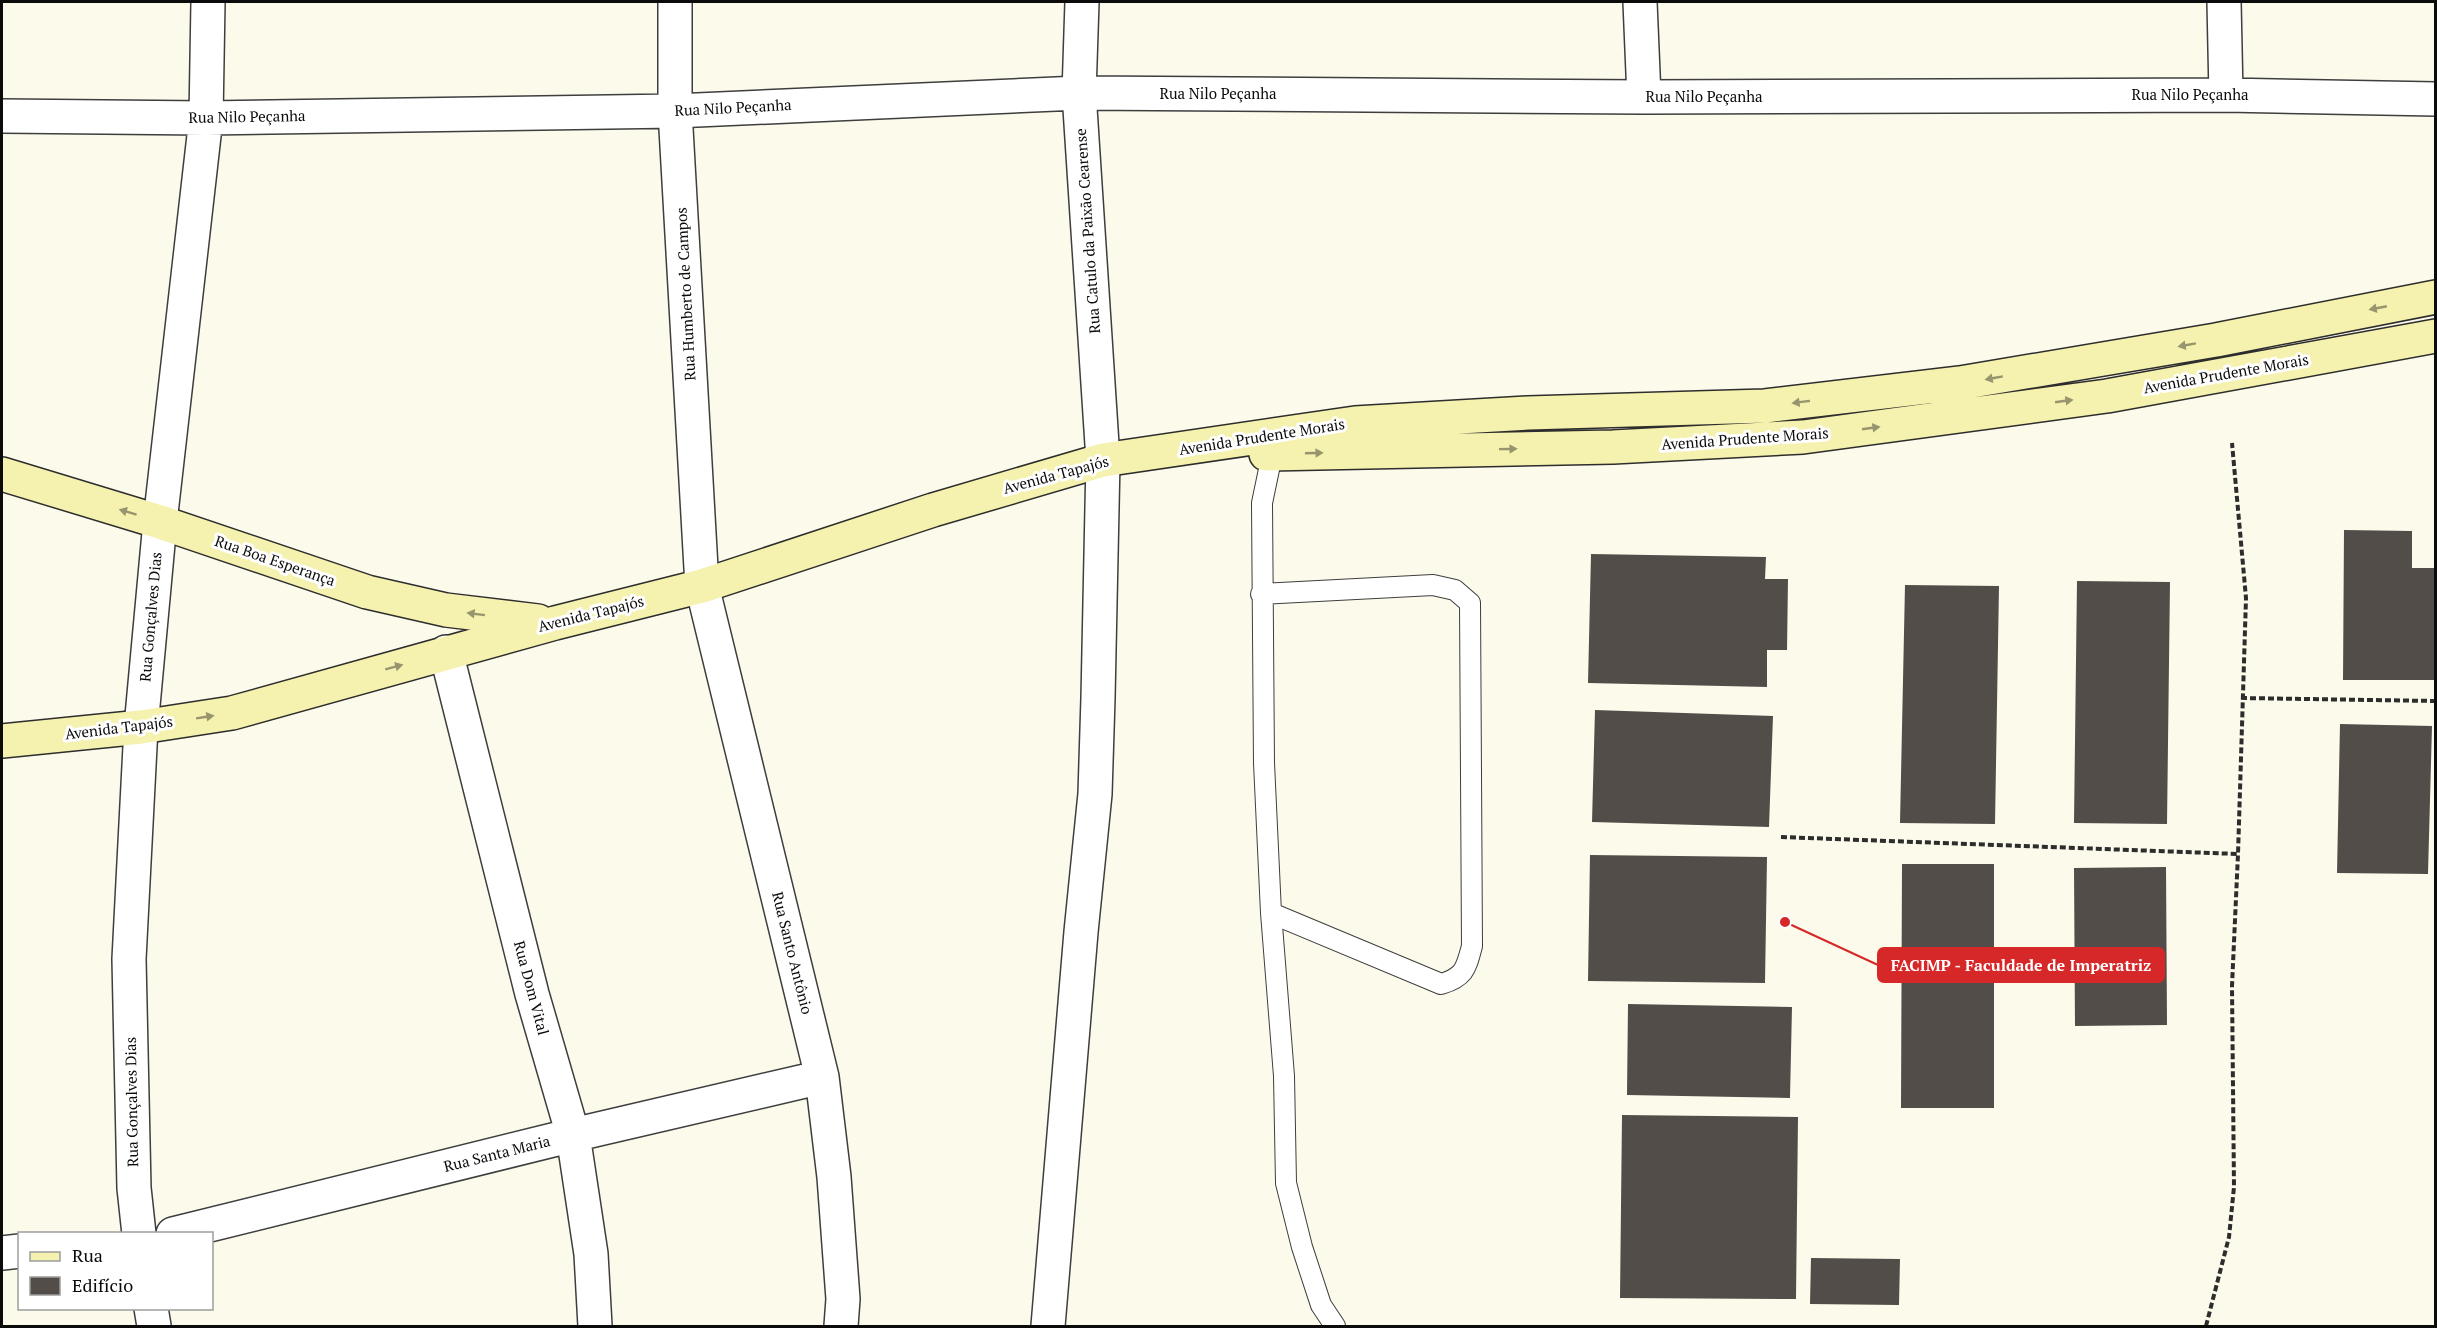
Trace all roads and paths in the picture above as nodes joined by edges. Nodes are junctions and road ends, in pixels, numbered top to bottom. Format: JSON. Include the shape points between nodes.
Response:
{"nodes":[{"id":1,"x":208,"y":2,"type":"edge"},
{"id":2,"x":675,"y":2,"type":"edge"},
{"id":3,"x":1082,"y":2,"type":"edge"},
{"id":4,"x":1640,"y":2,"type":"edge"},
{"id":5,"x":2224,"y":2,"type":"edge"},
{"id":6,"x":1078,"y":93,"type":"junction"},
{"id":7,"x":2226,"y":95,"type":"junction"},
{"id":8,"x":1644,"y":97,"type":"junction"},
{"id":9,"x":2436,"y":99,"type":"edge"},
{"id":10,"x":675,"y":111,"type":"junction"},
{"id":11,"x":2,"y":116,"type":"edge"},
{"id":12,"x":206,"y":118,"type":"junction"},
{"id":13,"x":2436,"y":297,"type":"edge"},
{"id":14,"x":2436,"y":336,"type":"edge"},
{"id":15,"x":2232,"y":443,"type":"dead end"},
{"id":16,"x":1171,"y":451,"type":"junction"},
{"id":17,"x":1272,"y":455,"type":"junction"},
{"id":18,"x":1103,"y":460,"type":"junction"},
{"id":19,"x":2,"y":474,"type":"edge"},
{"id":20,"x":160,"y":522,"type":"junction"},
{"id":21,"x":702,"y":586,"type":"junction"},
{"id":22,"x":1261,"y":594,"type":"junction"},
{"id":23,"x":555,"y":623,"type":"junction"},
{"id":24,"x":446,"y":652,"type":"junction"},
{"id":25,"x":2241,"y":698,"type":"junction"},
{"id":26,"x":2436,"y":701,"type":"edge"},
{"id":27,"x":141,"y":727,"type":"junction"},
{"id":28,"x":2,"y":741,"type":"edge"},
{"id":29,"x":1781,"y":837,"type":"dead end"},
{"id":30,"x":2238,"y":854,"type":"junction"},
{"id":31,"x":1271,"y":913,"type":"junction"},
{"id":32,"x":822,"y":1077,"type":"junction"},
{"id":33,"x":573,"y":1135,"type":"junction"},
{"id":34,"x":139,"y":1232,"type":"edge"},
{"id":35,"x":177,"y":1232,"type":"edge"},
{"id":36,"x":18,"y":1251,"type":"edge"},
{"id":37,"x":2,"y":1253,"type":"edge"},
{"id":38,"x":151,"y":1310,"type":"edge"},
{"id":39,"x":154,"y":1326,"type":"edge"},
{"id":40,"x":595,"y":1326,"type":"edge"},
{"id":41,"x":842,"y":1326,"type":"edge"},
{"id":42,"x":1048,"y":1326,"type":"edge"},
{"id":43,"x":1335,"y":1326,"type":"edge"},
{"id":44,"x":2206,"y":1326,"type":"edge"}],
"edges":[{"from":1,"to":12,"type":"street","name":"Rua Gonçalves Dias"},
{"from":2,"to":10,"type":"street","name":"Rua Humberto de Campos"},
{"from":3,"to":6,"type":"street","name":"Rua Catulo da Paixão Cearense"},
{"from":4,"to":8,"type":"street"},
{"from":5,"to":7,"type":"street"},
{"from":6,"to":8,"type":"street","name":"Rua Nilo Peçanha"},
{"from":6,"to":10,"type":"street","name":"Rua Nilo Peçanha"},
{"from":6,"to":18,"type":"street","name":"Rua Catulo da Paixão Cearense"},
{"from":7,"to":8,"type":"street","name":"Rua Nilo Peçanha"},
{"from":7,"to":9,"type":"street","name":"Rua Nilo Peçanha"},
{"from":10,"to":12,"type":"street","name":"Rua Nilo Peçanha"},
{"from":10,"to":21,"type":"street","name":"Rua Humberto de Campos"},
{"from":11,"to":12,"type":"street","name":"Rua Nilo Peçanha"},
{"from":12,"to":20,"type":"street","name":"Rua Gonçalves Dias"},
{"from":13,"to":16,"type":"street","name":"Avenida Prudente Morais","one_way":true,"via":[[2216,340],[1960,383],[1765,406],[1355,423]]},
{"from":17,"to":14,"type":"street","name":"Avenida Prudente Morais","one_way":true,"via":[[1613,447],[1803,437],[2107,396]]},
{"from":15,"to":25,"type":"path","via":[[2246,598]]},
{"from":16,"to":17,"type":"street","name":"Avenida Prudente Morais"},
{"from":16,"to":18,"type":"street","name":"Avenida Tapajós"},
{"from":17,"to":22,"type":"lane","via":[[1262,503]]},
{"from":18,"to":21,"type":"street","name":"Avenida Tapajós","via":[[933,510]]},
{"from":18,"to":42,"type":"street","name":"Rua Catulo da Paixão Cearense","via":[[1095,794]]},
{"from":20,"to":19,"type":"street","name":"Rua Boa Esperança","one_way":true},
{"from":23,"to":20,"type":"street","name":"Rua Boa Esperança","one_way":true,"via":[[447,610],[367,592]]},
{"from":20,"to":27,"type":"street","name":"Rua Gonçalves Dias"},
{"from":21,"to":23,"type":"street","name":"Avenida Tapajós"},
{"from":21,"to":32,"type":"street","name":"Rua Santo Antônio"},
{"from":22,"to":31,"type":"lane","via":[[1263,763]]},
{"from":22,"to":31,"type":"lane","via":[[1433,585],[1455,590],[1470,603],[1472,946],[1465,971],[1453,981],[1441,984]]},
{"from":23,"to":24,"type":"street","name":"Avenida Tapajós"},
{"from":27,"to":24,"type":"street","name":"Avenida Tapajós","one_way":true,"via":[[232,713]]},
{"from":24,"to":33,"type":"street","name":"Rua Dom Vital","via":[[532,994]]},
{"from":25,"to":26,"type":"path"},
{"from":25,"to":30,"type":"path"},
{"from":27,"to":28,"type":"street","name":"Avenida Tapajós"},
{"from":27,"to":34,"type":"street","name":"Rua Gonçalves Dias","via":[[129,959],[134,1188]]},
{"from":29,"to":30,"type":"path"},
{"from":30,"to":44,"type":"path","via":[[2232,986],[2234,1187],[2229,1237]]},
{"from":31,"to":43,"type":"lane","via":[[1284,1076],[1286,1183],[1321,1305]]},
{"from":32,"to":33,"type":"street","name":"Rua Santa Maria"},
{"from":32,"to":41,"type":"street","name":"Rua Santo Antônio","via":[[834,1177]]},
{"from":33,"to":35,"type":"street","name":"Rua Santa Maria"},
{"from":33,"to":40,"type":"street","name":"Rua Dom Vital","via":[[591,1254]]},
{"from":36,"to":37,"type":"street"},
{"from":38,"to":39,"type":"street"}]}
